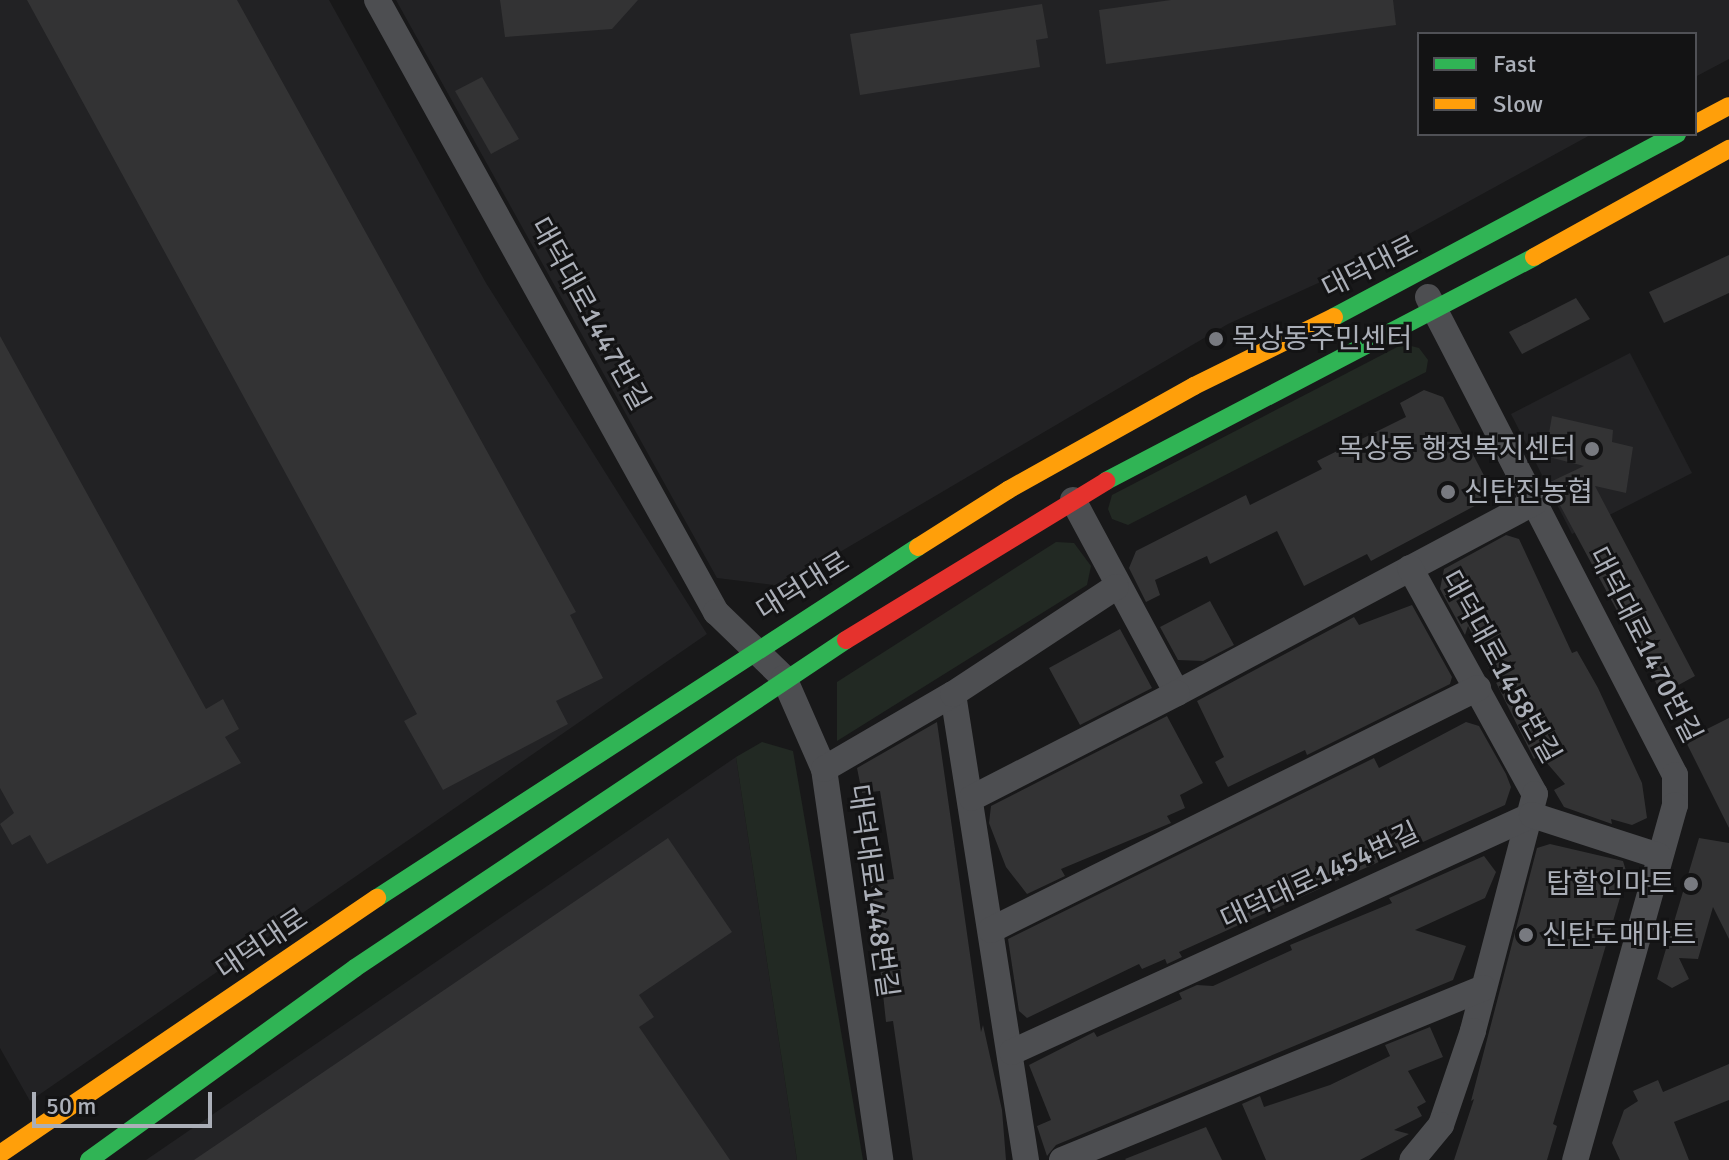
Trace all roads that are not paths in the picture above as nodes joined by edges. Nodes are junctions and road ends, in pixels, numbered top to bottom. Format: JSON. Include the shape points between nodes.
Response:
{"nodes":[{"id":1,"x":377,"y":0,"type":"edge"},
{"id":2,"x":1729,"y":106,"type":"edge"},
{"id":3,"x":1697,"y":123,"type":"edge"},
{"id":4,"x":1673,"y":136,"type":"edge"},
{"id":5,"x":1729,"y":149,"type":"edge"},
{"id":6,"x":1417,"y":276,"type":"junction"},
{"id":7,"x":1435,"y":311,"type":"junction"},
{"id":8,"x":1073,"y":500,"type":"junction"},
{"id":9,"x":1535,"y":502,"type":"junction"},
{"id":10,"x":1410,"y":568,"type":"junction"},
{"id":11,"x":1116,"y":587,"type":"junction"},
{"id":12,"x":757,"y":649,"type":"junction"},
{"id":13,"x":784,"y":678,"type":"junction"},
{"id":14,"x":1478,"y":688,"type":"junction"},
{"id":15,"x":1177,"y":693,"type":"junction"},
{"id":16,"x":953,"y":694,"type":"junction"},
{"id":17,"x":824,"y":769,"type":"junction"},
{"id":18,"x":972,"y":798,"type":"junction"},
{"id":19,"x":1532,"y":815,"type":"junction"},
{"id":20,"x":1659,"y":856,"type":"junction"},
{"id":21,"x":991,"y":930,"type":"junction"},
{"id":22,"x":1483,"y":988,"type":"junction"},
{"id":23,"x":1012,"y":1052,"type":"junction"},
{"id":24,"x":0,"y":1154,"type":"edge"},
{"id":25,"x":89,"y":1160,"type":"edge"},
{"id":26,"x":880,"y":1160,"type":"edge"},
{"id":27,"x":1026,"y":1160,"type":"edge"},
{"id":28,"x":1062,"y":1160,"type":"edge"},
{"id":29,"x":1412,"y":1160,"type":"edge"},
{"id":30,"x":1575,"y":1160,"type":"edge"}],
"edges":[{"from":1,"to":12,"type":"street","name":"대덕대로1447번길","via":[[716,612]]},
{"from":2,"to":3,"type":"main road"},
{"from":4,"to":6,"type":"main road","name":"대덕대로"},
{"from":5,"to":7,"type":"main road"},
{"from":6,"to":7,"type":"street","name":"대덕대로1470번길"},
{"from":6,"to":12,"type":"main road","name":"대덕대로","via":[[1194,386],[1008,490]]},
{"from":7,"to":8,"type":"main road","via":[[1149,455]]},
{"from":7,"to":9,"type":"street","name":"대덕대로1470번길"},
{"from":8,"to":11,"type":"street"},
{"from":8,"to":13,"type":"main road"},
{"from":9,"to":10,"type":"street"},
{"from":9,"to":20,"type":"street","name":"대덕대로1470번길","via":[[1675,775],[1675,805]]},
{"from":10,"to":14,"type":"street","name":"대덕대로1458번길"},
{"from":10,"to":15,"type":"street","name":"대덕대로1458번길"},
{"from":11,"to":15,"type":"street"},
{"from":11,"to":16,"type":"street"},
{"from":12,"to":13,"type":"street","name":"대덕대로1448번길"},
{"from":12,"to":24,"type":"main road","name":"대덕대로","via":[[508,809]]},
{"from":13,"to":17,"type":"street","name":"대덕대로1448번길"},
{"from":13,"to":25,"type":"main road","via":[[355,968]]},
{"from":14,"to":19,"type":"street","name":"대덕대로1458번길","via":[[1535,794]]},
{"from":14,"to":21,"type":"street"},
{"from":15,"to":18,"type":"street"},
{"from":16,"to":17,"type":"street"},
{"from":16,"to":18,"type":"street"},
{"from":17,"to":26,"type":"street","name":"대덕대로1448번길"},
{"from":18,"to":21,"type":"street"},
{"from":19,"to":20,"type":"street"},
{"from":19,"to":22,"type":"street","name":"대덕대로1458번길"},
{"from":19,"to":23,"type":"street","name":"대덕대로1454번길"},
{"from":20,"to":30,"type":"street","name":"대덕대로1470번길"},
{"from":21,"to":23,"type":"street"},
{"from":22,"to":28,"type":"street"},
{"from":22,"to":29,"type":"street","name":"대덕대로1458번길","via":[[1441,1125]]},
{"from":23,"to":27,"type":"street"}]}
